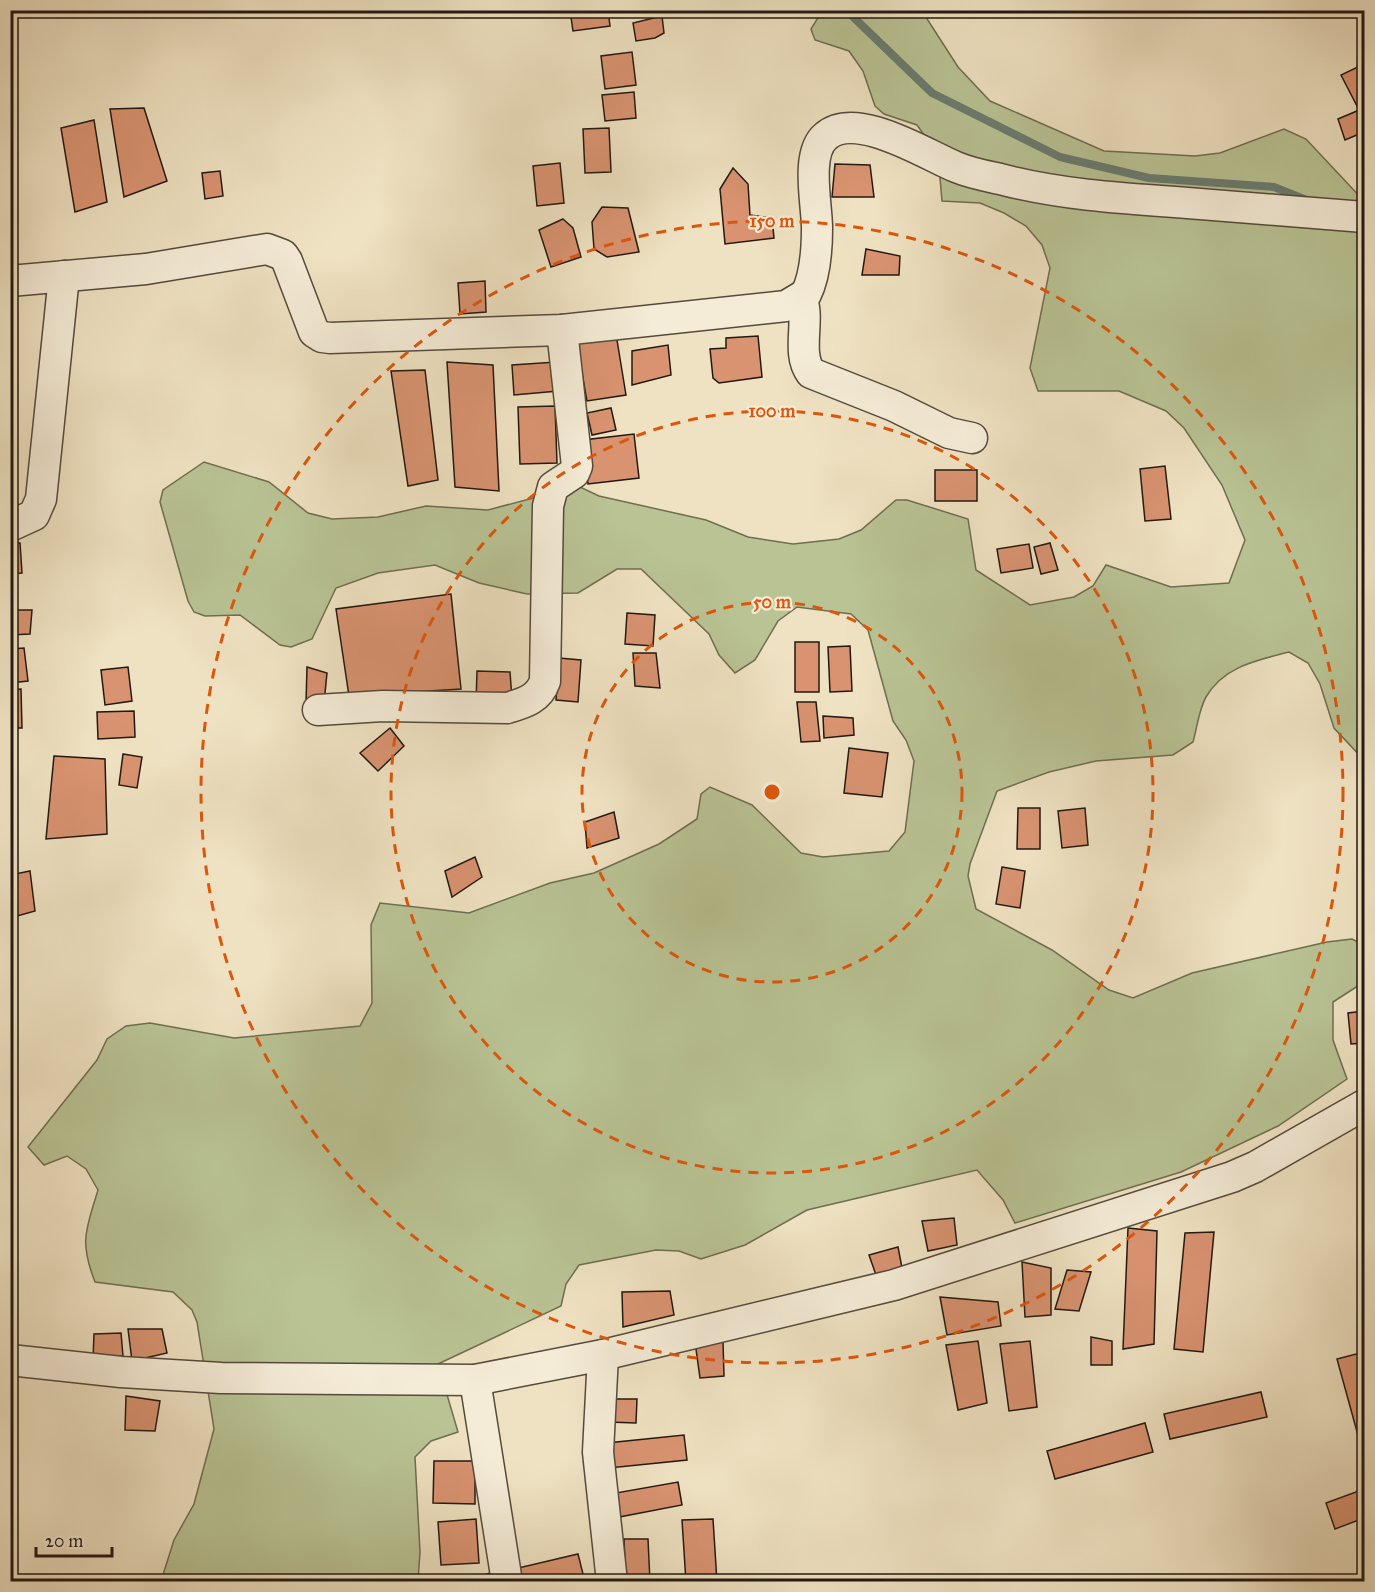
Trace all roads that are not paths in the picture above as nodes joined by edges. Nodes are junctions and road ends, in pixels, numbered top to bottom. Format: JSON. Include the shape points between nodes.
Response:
{"nodes":[{"id":1,"x":1365,"y":217,"type":"edge"},
{"id":2,"x":64,"y":276,"type":"junction"},
{"id":3,"x":10,"y":281,"type":"edge"},
{"id":4,"x":802,"y":298,"type":"junction"},
{"id":5,"x":562,"y":330,"type":"junction"},
{"id":6,"x":972,"y":438,"type":"dead end"},
{"id":7,"x":10,"y":526,"type":"edge"},
{"id":8,"x":318,"y":710,"type":"dead end"},
{"id":9,"x":1365,"y":1105,"type":"edge"},
{"id":10,"x":603,"y":1355,"type":"junction"},
{"id":11,"x":10,"y":1360,"type":"edge"},
{"id":12,"x":475,"y":1380,"type":"junction"},
{"id":13,"x":507,"y":1581,"type":"edge"},
{"id":14,"x":612,"y":1581,"type":"edge"}],
"edges":[{"from":1,"to":4,"type":"street","via":[[1088,196],[959,169],[880,133],[847,128],[827,134],[817,148],[814,183],[818,228],[812,276]]},
{"from":2,"to":3,"type":"street"},
{"from":2,"to":5,"type":"street","via":[[146,269],[267,249],[283,255],[287,261],[314,332],[322,337]]},
{"from":2,"to":7,"type":"street","via":[[41,499],[34,515]]},
{"from":4,"to":5,"type":"street","via":[[786,306]]},
{"from":4,"to":6,"type":"street","via":[[806,316],[805,358],[811,373],[949,433]]},
{"from":5,"to":8,"type":"street","via":[[577,466],[574,473],[553,487],[548,506],[545,681],[541,691],[526,702],[507,708],[383,706]]},
{"from":9,"to":10,"type":"street","via":[[1232,1177],[894,1285]]},
{"from":10,"to":12,"type":"street"},
{"from":10,"to":14,"type":"street","via":[[598,1452]]},
{"from":11,"to":12,"type":"street","via":[[221,1378]]},
{"from":12,"to":13,"type":"street"}]}
